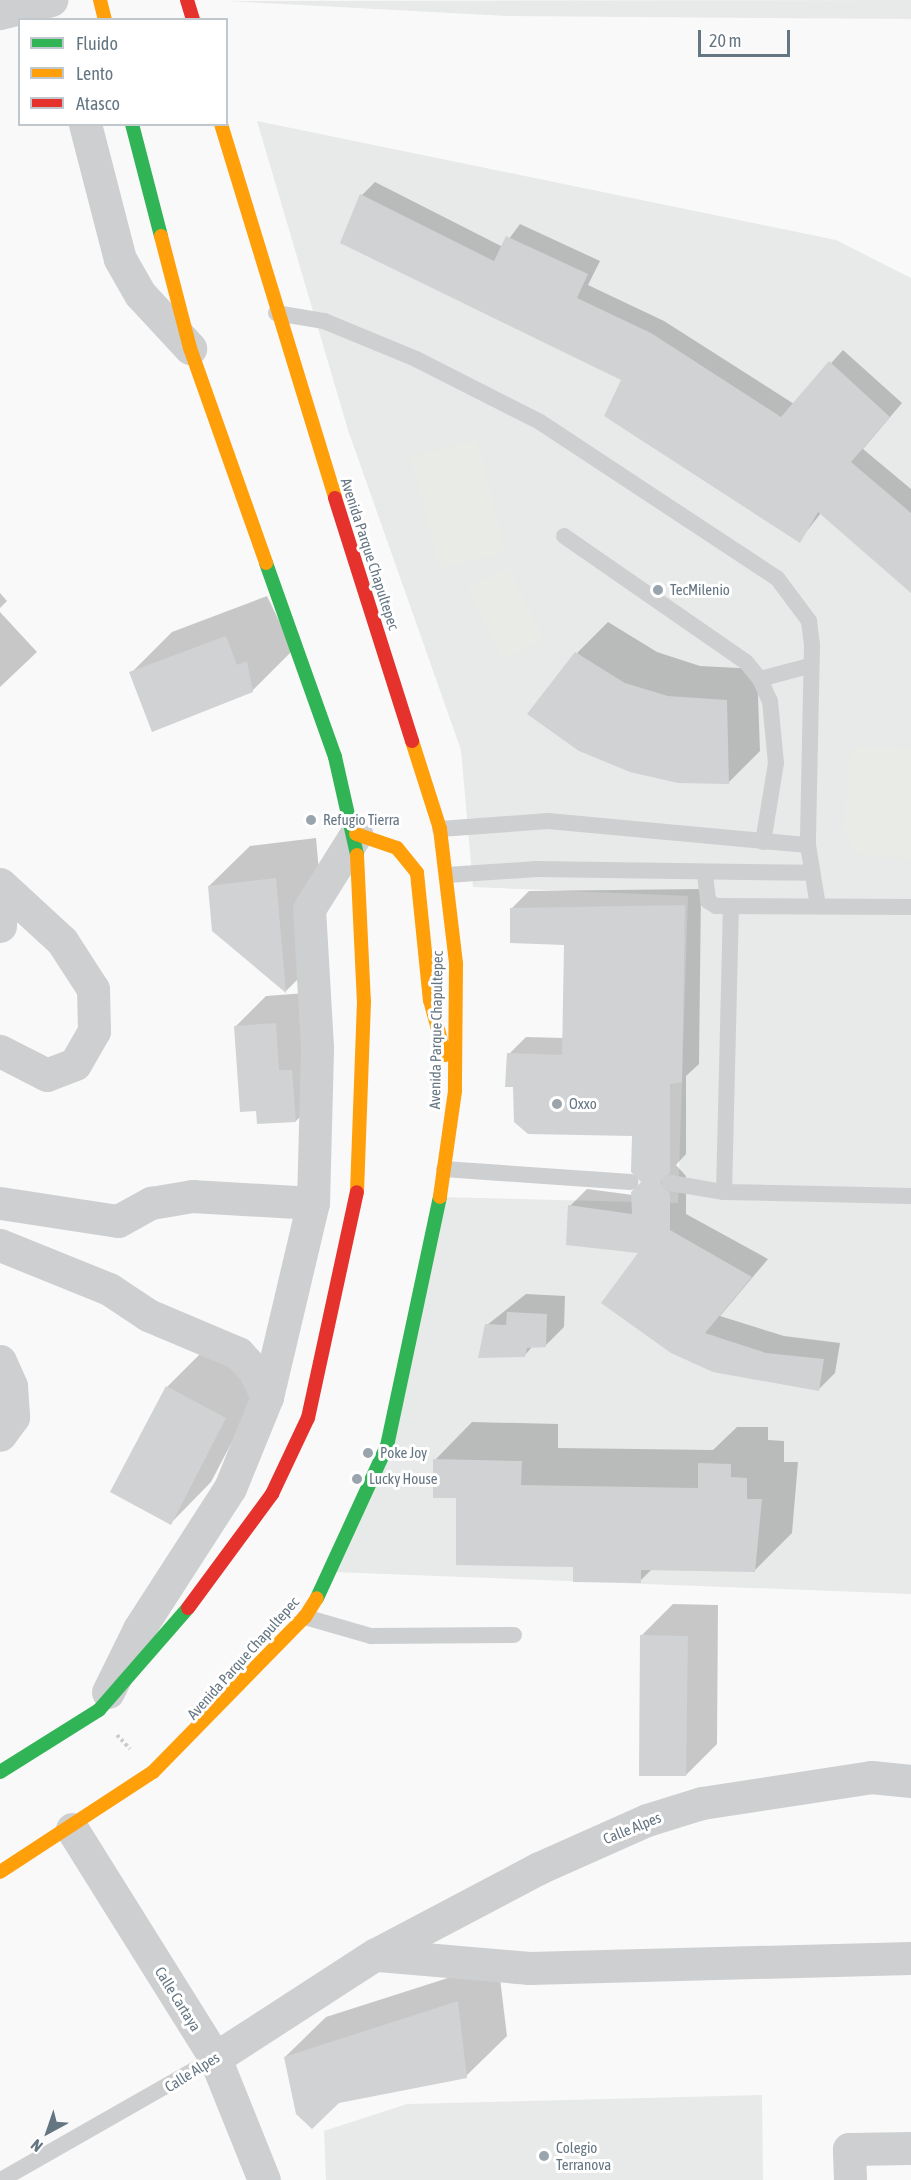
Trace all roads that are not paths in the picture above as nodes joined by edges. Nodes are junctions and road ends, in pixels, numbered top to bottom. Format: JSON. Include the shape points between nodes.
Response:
{"nodes":[{"id":1,"x":52,"y":0,"type":"edge"},
{"id":2,"x":100,"y":0,"type":"edge"},
{"id":3,"x":187,"y":0,"type":"edge"},
{"id":4,"x":0,"y":13,"type":"edge"},
{"id":5,"x":57,"y":18,"type":"edge"},
{"id":6,"x":104,"y":18,"type":"edge"},
{"id":7,"x":192,"y":18,"type":"edge"},
{"id":8,"x":86,"y":126,"type":"edge"},
{"id":9,"x":133,"y":126,"type":"edge"},
{"id":10,"x":222,"y":126,"type":"edge"},
{"id":11,"x":276,"y":313,"type":"junction"},
{"id":12,"x":190,"y":348,"type":"junction"},
{"id":13,"x":564,"y":536,"type":"dead end"},
{"id":14,"x":809,"y":666,"type":"junction"},
{"id":15,"x":760,"y":679,"type":"junction"},
{"id":16,"x":440,"y":829,"type":"junction"},
{"id":17,"x":356,"y":834,"type":"junction"},
{"id":18,"x":763,"y":842,"type":"junction"},
{"id":19,"x":808,"y":845,"type":"junction"},
{"id":20,"x":812,"y":873,"type":"junction"},
{"id":21,"x":447,"y":875,"type":"junction"},
{"id":22,"x":705,"y":875,"type":"junction"},
{"id":23,"x":1,"y":886,"type":"edge"},
{"id":24,"x":818,"y":906,"type":"junction"},
{"id":25,"x":731,"y":907,"type":"junction"},
{"id":26,"x":911,"y":907,"type":"edge"},
{"id":27,"x":0,"y":926,"type":"edge"},
{"id":28,"x":0,"y":1050,"type":"edge"},
{"id":29,"x":455,"y":1091,"type":"junction"},
{"id":30,"x":444,"y":1169,"type":"junction"},
{"id":31,"x":631,"y":1182,"type":"dead end"},
{"id":32,"x":670,"y":1183,"type":"dead end"},
{"id":33,"x":724,"y":1192,"type":"junction"},
{"id":34,"x":911,"y":1196,"type":"edge"},
{"id":35,"x":312,"y":1203,"type":"junction"},
{"id":36,"x":11,"y":1205,"type":"edge"},
{"id":37,"x":8,"y":1246,"type":"edge"},
{"id":38,"x":0,"y":1361,"type":"edge"},
{"id":39,"x":267,"y":1397,"type":"junction"},
{"id":40,"x":0,"y":1435,"type":"edge"},
{"id":41,"x":305,"y":1617,"type":"junction"},
{"id":42,"x":514,"y":1635,"type":"dead end"},
{"id":43,"x":99,"y":1710,"type":"junction"},
{"id":44,"x":0,"y":1772,"type":"edge"},
{"id":45,"x":911,"y":1781,"type":"edge"},
{"id":46,"x":72,"y":1829,"type":"junction"},
{"id":47,"x":0,"y":1872,"type":"edge"},
{"id":48,"x":376,"y":1954,"type":"junction"},
{"id":49,"x":911,"y":1958,"type":"edge"},
{"id":50,"x":215,"y":2058,"type":"junction"},
{"id":51,"x":911,"y":2148,"type":"edge"},
{"id":52,"x":1,"y":2180,"type":"edge"},
{"id":53,"x":264,"y":2180,"type":"edge"},
{"id":54,"x":850,"y":2180,"type":"edge"}],
"edges":[{"from":1,"to":4,"type":"street"},
{"from":1,"to":5,"type":"street"},
{"from":2,"to":6,"type":"main road"},
{"from":3,"to":7,"type":"main road"},
{"from":8,"to":12,"type":"street","via":[[120,259],[140,294]]},
{"from":9,"to":12,"type":"main road"},
{"from":10,"to":11,"type":"main road","name":"Avenida Parque Chapultepec"},
{"from":11,"to":14,"type":"lane","via":[[324,321],[416,359],[540,422],[767,571],[809,621]]},
{"from":11,"to":16,"type":"main road","name":"Avenida Parque Chapultepec"},
{"from":12,"to":17,"type":"main road","via":[[335,757]]},
{"from":13,"to":15,"type":"lane","via":[[746,662]]},
{"from":14,"to":15,"type":"lane"},
{"from":14,"to":19,"type":"lane"},
{"from":15,"to":18,"type":"lane","via":[[770,700],[776,763]]},
{"from":16,"to":18,"type":"lane","via":[[548,821]]},
{"from":16,"to":21,"type":"main road","name":"Avenida Parque Chapultepec"},
{"from":17,"to":29,"type":"main road","via":[[397,848],[417,873],[430,1000]]},
{"from":17,"to":35,"type":"street","via":[[309,909],[317,1047]]},
{"from":17,"to":43,"type":"main road","via":[[364,1001],[358,1189],[308,1418],[272,1494],[221,1569]]},
{"from":18,"to":19,"type":"lane"},
{"from":19,"to":20,"type":"lane"},
{"from":20,"to":22,"type":"lane"},
{"from":20,"to":24,"type":"lane"},
{"from":21,"to":22,"type":"lane","via":[[537,869]]},
{"from":21,"to":29,"type":"main road","name":"Avenida Parque Chapultepec","via":[[456,964]]},
{"from":22,"to":25,"type":"lane","via":[[708,901]]},
{"from":23,"to":27,"type":"street"},
{"from":23,"to":28,"type":"street","via":[[62,941],[93,990],[94,1031],[75,1064],[47,1075]]},
{"from":24,"to":25,"type":"lane"},
{"from":24,"to":26,"type":"lane"},
{"from":25,"to":33,"type":"lane"},
{"from":29,"to":30,"type":"main road","name":"Avenida Parque Chapultepec"},
{"from":30,"to":31,"type":"lane"},
{"from":30,"to":41,"type":"main road","name":"Avenida Parque Chapultepec","via":[[387,1446],[333,1572]]},
{"from":32,"to":33,"type":"lane"},
{"from":33,"to":34,"type":"lane"},
{"from":35,"to":36,"type":"street","via":[[192,1196],[151,1203],[118,1221]]},
{"from":35,"to":39,"type":"street"},
{"from":36,"to":37,"type":"street"},
{"from":37,"to":39,"type":"street","via":[[109,1289],[180,1331],[237,1353],[254,1370]]},
{"from":38,"to":40,"type":"street","via":[[12,1386],[13,1417]]},
{"from":39,"to":43,"type":"street","via":[[230,1488],[139,1629]]},
{"from":41,"to":42,"type":"lane","via":[[370,1636]]},
{"from":41,"to":46,"type":"main road","name":"Avenida Parque Chapultepec","via":[[153,1772]]},
{"from":43,"to":44,"type":"main road"},
{"from":45,"to":48,"type":"street","name":"Calle Alpes","via":[[860,1779],[702,1803],[646,1820],[539,1868]]},
{"from":46,"to":47,"type":"main road","name":"Avenida Parque Chapultepec"},
{"from":46,"to":50,"type":"street","name":"Calle Cartaya"},
{"from":48,"to":49,"type":"street","via":[[529,1968]]},
{"from":48,"to":50,"type":"street","name":"Calle Alpes"},
{"from":50,"to":52,"type":"lane","name":"Calle Alpes"},
{"from":50,"to":53,"type":"street","name":"Calle Cartaya"},
{"from":51,"to":54,"type":"street","via":[[849,2149]]}]}
